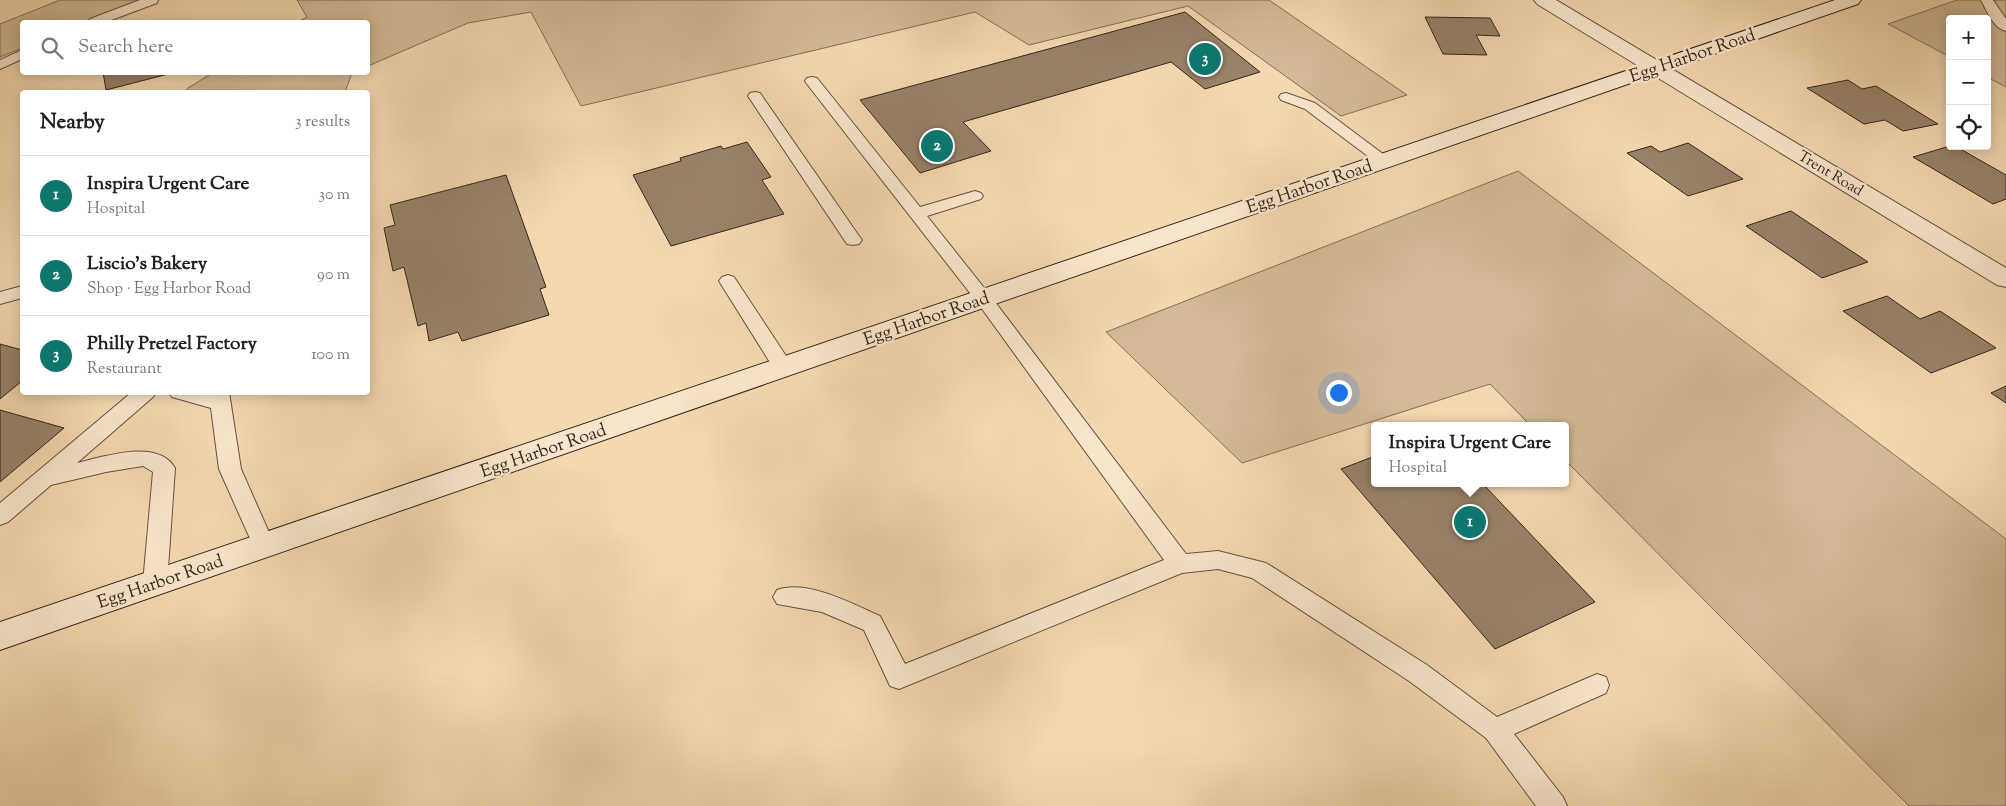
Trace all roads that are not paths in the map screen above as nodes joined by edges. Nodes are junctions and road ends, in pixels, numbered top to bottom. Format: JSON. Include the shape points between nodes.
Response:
{"nodes":[{"id":1,"x":152,"y":0,"type":"edge"},
{"id":2,"x":1543,"y":0,"type":"edge"},
{"id":3,"x":1852,"y":0,"type":"edge"},
{"id":4,"x":1987,"y":0,"type":"edge"},
{"id":5,"x":100,"y":20,"type":"edge"},
{"id":6,"x":2006,"y":27,"type":"edge"},
{"id":7,"x":20,"y":55,"type":"edge"},
{"id":8,"x":0,"y":65,"type":"edge"},
{"id":9,"x":1656,"y":67,"type":"junction"},
{"id":10,"x":812,"y":81,"type":"dead end"},
{"id":11,"x":755,"y":96,"type":"dead end"},
{"id":12,"x":1286,"y":97,"type":"dead end"},
{"id":13,"x":1383,"y":160,"type":"junction"},
{"id":14,"x":975,"y":196,"type":"dead end"},
{"id":15,"x":916,"y":214,"type":"junction"},
{"id":16,"x":853,"y":240,"type":"dead end"},
{"id":17,"x":2006,"y":279,"type":"edge"},
{"id":18,"x":728,"y":281,"type":"dead end"},
{"id":19,"x":20,"y":293,"type":"edge"},
{"id":20,"x":0,"y":298,"type":"edge"},
{"id":21,"x":983,"y":298,"type":"junction"},
{"id":22,"x":782,"y":367,"type":"junction"},
{"id":23,"x":143,"y":395,"type":"edge"},
{"id":24,"x":200,"y":395,"type":"edge"},
{"id":25,"x":220,"y":398,"type":"edge"},
{"id":26,"x":46,"y":478,"type":"junction"},
{"id":27,"x":0,"y":516,"type":"edge"},
{"id":28,"x":264,"y":546,"type":"junction"},
{"id":29,"x":1180,"y":564,"type":"junction"},
{"id":30,"x":155,"y":583,"type":"junction"},
{"id":31,"x":785,"y":597,"type":"dead end"},
{"id":32,"x":0,"y":636,"type":"edge"},
{"id":33,"x":1597,"y":685,"type":"dead end"},
{"id":34,"x":1494,"y":730,"type":"junction"},
{"id":35,"x":1554,"y":806,"type":"edge"}],
"edges":[{"from":1,"to":5,"type":"lane"},
{"from":2,"to":9,"type":"main road","name":"Trent Road"},
{"from":3,"to":9,"type":"main road","name":"Egg Harbor Road"},
{"from":4,"to":6,"type":"lane"},
{"from":7,"to":8,"type":"lane"},
{"from":9,"to":13,"type":"main road","name":"Egg Harbor Road"},
{"from":9,"to":17,"type":"main road","name":"Trent Road"},
{"from":10,"to":15,"type":"lane"},
{"from":11,"to":16,"type":"lane"},
{"from":12,"to":13,"type":"lane","via":[[1310,106]]},
{"from":13,"to":21,"type":"main road","name":"Egg Harbor Road"},
{"from":14,"to":15,"type":"lane"},
{"from":15,"to":21,"type":"lane"},
{"from":18,"to":22,"type":"lane"},
{"from":19,"to":20,"type":"lane"},
{"from":21,"to":22,"type":"main road","name":"Egg Harbor Road"},
{"from":21,"to":29,"type":"lane"},
{"from":22,"to":28,"type":"main road","name":"Egg Harbor Road"},
{"from":23,"to":26,"type":"lane"},
{"from":24,"to":25,"type":"lane"},
{"from":25,"to":28,"type":"lane","via":[[230,469]]},
{"from":26,"to":27,"type":"lane"},
{"from":26,"to":30,"type":"lane","via":[[145,458],[164,468]]},
{"from":28,"to":30,"type":"main road","name":"Egg Harbor Road"},
{"from":29,"to":31,"type":"lane","via":[[899,678],[872,623],[825,602]]},
{"from":29,"to":34,"type":"lane","via":[[1218,560],[1258,570],[1418,673]]},
{"from":30,"to":32,"type":"main road","name":"Egg Harbor Road"},
{"from":33,"to":34,"type":"lane"},
{"from":34,"to":35,"type":"lane"}]}
